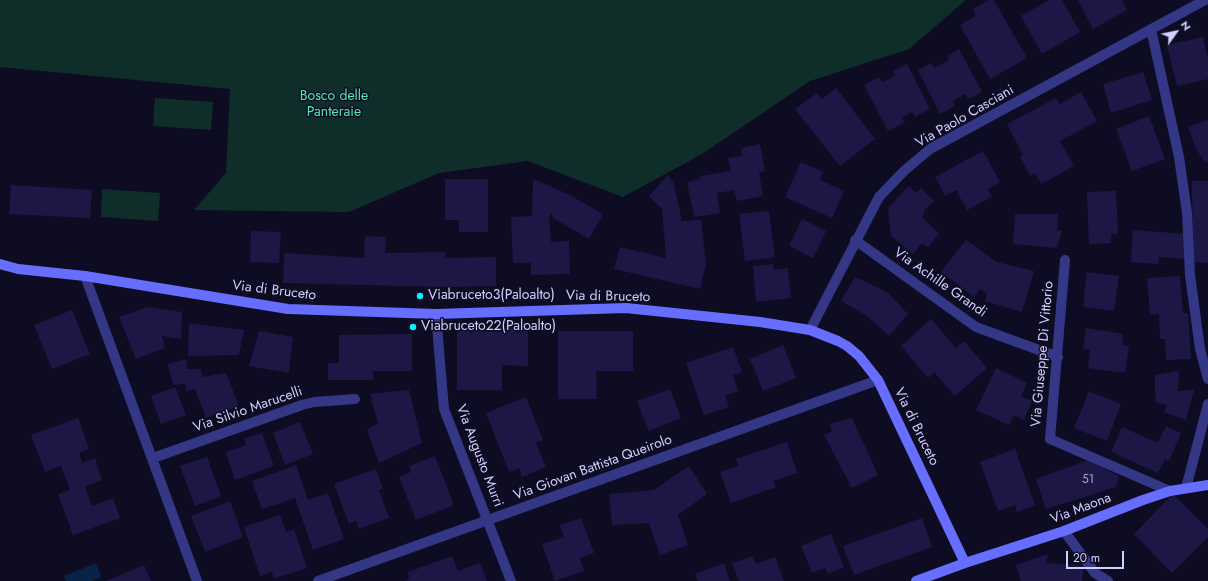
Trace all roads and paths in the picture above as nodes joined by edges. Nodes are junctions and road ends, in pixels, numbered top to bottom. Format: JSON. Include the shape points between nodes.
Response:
{"nodes":[{"id":1,"x":1205,"y":0,"type":"edge"},
{"id":2,"x":1151,"y":29,"type":"junction"},
{"id":3,"x":855,"y":240,"type":"junction"},
{"id":4,"x":1065,"y":260,"type":"dead end"},
{"id":5,"x":0,"y":264,"type":"edge"},
{"id":6,"x":18,"y":269,"type":"junction"},
{"id":7,"x":0,"y":270,"type":"edge"},
{"id":8,"x":85,"y":276,"type":"junction"},
{"id":9,"x":436,"y":314,"type":"junction"},
{"id":10,"x":810,"y":330,"type":"junction"},
{"id":11,"x":1058,"y":357,"type":"junction"},
{"id":12,"x":1208,"y":379,"type":"edge"},
{"id":13,"x":878,"y":380,"type":"junction"},
{"id":14,"x":355,"y":399,"type":"dead end"},
{"id":15,"x":1208,"y":404,"type":"edge"},
{"id":16,"x":153,"y":458,"type":"junction"},
{"id":17,"x":1208,"y":485,"type":"edge"},
{"id":18,"x":1186,"y":488,"type":"junction"},
{"id":19,"x":1170,"y":491,"type":"junction"},
{"id":20,"x":488,"y":521,"type":"junction"},
{"id":21,"x":1064,"y":531,"type":"junction"},
{"id":22,"x":965,"y":563,"type":"junction"},
{"id":23,"x":197,"y":581,"type":"edge"},
{"id":24,"x":318,"y":581,"type":"edge"},
{"id":25,"x":511,"y":581,"type":"edge"},
{"id":26,"x":916,"y":581,"type":"edge"},
{"id":27,"x":1108,"y":581,"type":"edge"}],
"edges":[{"from":1,"to":2,"type":"street","name":"Via Paolo Casciani"},
{"from":2,"to":3,"type":"street","name":"Via Paolo Casciani","via":[[930,149],[879,197]]},
{"from":2,"to":12,"type":"street","via":[[1179,157],[1187,213],[1190,275],[1200,349]]},
{"from":3,"to":10,"type":"street","name":"Via Paolo Casciani"},
{"from":3,"to":11,"type":"street","name":"Via Achille Grandi","via":[[976,327]]},
{"from":4,"to":11,"type":"street","name":"Via Giuseppe Di Vittorio"},
{"from":5,"to":6,"type":"main road","name":"Via di Bruceto"},
{"from":6,"to":7,"type":"main road"},
{"from":6,"to":8,"type":"main road","name":"Via di Bruceto"},
{"from":8,"to":9,"type":"main road","name":"Via di Bruceto","via":[[288,309]]},
{"from":8,"to":16,"type":"street"},
{"from":9,"to":10,"type":"main road","name":"Via di Bruceto","via":[[626,308],[760,322]]},
{"from":9,"to":20,"type":"street","name":"Via Augusto Murri","via":[[444,409]]},
{"from":10,"to":13,"type":"main road","name":"Via di Bruceto","via":[[847,346],[859,356]]},
{"from":11,"to":19,"type":"street","name":"Via Giuseppe Di Vittorio","via":[[1050,439]]},
{"from":13,"to":20,"type":"street","name":"Via Giovan Battista Queirolo"},
{"from":13,"to":22,"type":"main road","name":"Via di Bruceto"},
{"from":14,"to":16,"type":"street","name":"Via Silvio Marucelli","via":[[302,405]]},
{"from":15,"to":18,"type":"street"},
{"from":16,"to":23,"type":"street"},
{"from":17,"to":18,"type":"main road","name":"Via Maona"},
{"from":18,"to":19,"type":"main road","name":"Via Maona"},
{"from":19,"to":21,"type":"main road","name":"Via Maona"},
{"from":20,"to":24,"type":"street","name":"Via Giovan Battista Queirolo"},
{"from":20,"to":25,"type":"street","name":"Via Augusto Murri"},
{"from":21,"to":22,"type":"main road","name":"Via Maona"},
{"from":21,"to":27,"type":"street","via":[[1095,573]]},
{"from":22,"to":26,"type":"main road","name":"Via Maona"}]}
